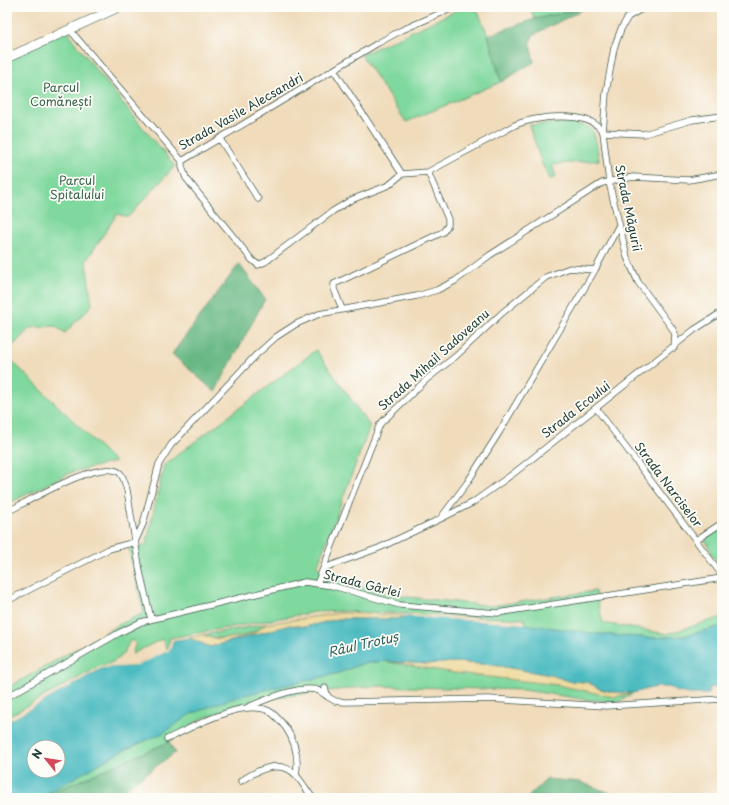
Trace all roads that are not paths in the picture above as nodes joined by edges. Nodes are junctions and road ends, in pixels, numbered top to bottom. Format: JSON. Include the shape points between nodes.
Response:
{"nodes":[{"id":1,"x":119,"y":7,"type":"edge"},
{"id":2,"x":455,"y":7,"type":"edge"},
{"id":3,"x":645,"y":7,"type":"edge"},
{"id":4,"x":70,"y":30,"type":"junction"},
{"id":5,"x":7,"y":58,"type":"edge"},
{"id":6,"x":334,"y":70,"type":"junction"},
{"id":7,"x":722,"y":116,"type":"edge"},
{"id":8,"x":603,"y":132,"type":"junction"},
{"id":9,"x":220,"y":139,"type":"junction"},
{"id":10,"x":182,"y":161,"type":"junction"},
{"id":11,"x":428,"y":172,"type":"junction"},
{"id":12,"x":402,"y":174,"type":"junction"},
{"id":13,"x":722,"y":174,"type":"edge"},
{"id":14,"x":609,"y":182,"type":"junction"},
{"id":15,"x":258,"y":199,"type":"dead end"},
{"id":16,"x":619,"y":224,"type":"junction"},
{"id":17,"x":595,"y":270,"type":"junction"},
{"id":18,"x":342,"y":309,"type":"junction"},
{"id":19,"x":722,"y":312,"type":"edge"},
{"id":20,"x":674,"y":348,"type":"junction"},
{"id":21,"x":596,"y":408,"type":"junction"},
{"id":22,"x":7,"y":512,"type":"edge"},
{"id":23,"x":440,"y":519,"type":"junction"},
{"id":24,"x":722,"y":523,"type":"edge"},
{"id":25,"x":696,"y":540,"type":"junction"},
{"id":26,"x":135,"y":542,"type":"junction"},
{"id":27,"x":324,"y":568,"type":"junction"},
{"id":28,"x":722,"y":575,"type":"edge"},
{"id":29,"x":722,"y":578,"type":"edge"},
{"id":30,"x":317,"y":584,"type":"junction"},
{"id":31,"x":7,"y":601,"type":"edge"},
{"id":32,"x":151,"y":619,"type":"junction"},
{"id":33,"x":325,"y":688,"type":"dead end"},
{"id":34,"x":7,"y":697,"type":"edge"},
{"id":35,"x":328,"y":697,"type":"junction"},
{"id":36,"x":722,"y":699,"type":"edge"},
{"id":37,"x":244,"y":709,"type":"junction"},
{"id":38,"x":167,"y":739,"type":"dead end"},
{"id":39,"x":296,"y":775,"type":"junction"},
{"id":40,"x":241,"y":781,"type":"dead end"},
{"id":41,"x":313,"y":798,"type":"edge"}],
"edges":[{"from":1,"to":4,"type":"main road"},
{"from":2,"to":6,"type":"street","name":"Strada Vasile Alecsandri","via":[[402,30]]},
{"from":3,"to":8,"type":"street","name":"Strada Măgurii","via":[[628,17],[614,48],[606,93]]},
{"from":4,"to":5,"type":"main road"},
{"from":4,"to":10,"type":"street","name":"Strada Vasile Alecsandri"},
{"from":6,"to":9,"type":"street","name":"Strada Vasile Alecsandri"},
{"from":6,"to":12,"type":"street"},
{"from":7,"to":8,"type":"street","via":[[692,120],[644,134]]},
{"from":8,"to":11,"type":"street","via":[[596,124],[585,119],[529,120]]},
{"from":8,"to":14,"type":"street","name":"Strada Măgurii"},
{"from":9,"to":10,"type":"street","name":"Strada Vasile Alecsandri"},
{"from":9,"to":15,"type":"street"},
{"from":10,"to":12,"type":"street","via":[[186,178],[258,265],[303,236],[333,211],[351,200],[389,185]]},
{"from":11,"to":12,"type":"street"},
{"from":11,"to":18,"type":"street","via":[[448,219],[448,226],[444,232],[334,284]]},
{"from":13,"to":14,"type":"street","via":[[689,180],[633,177]]},
{"from":14,"to":16,"type":"street","name":"Strada Măgurii"},
{"from":14,"to":18,"type":"street","via":[[602,183],[437,290]]},
{"from":16,"to":17,"type":"street"},
{"from":16,"to":20,"type":"street","name":"Strada Măgurii","via":[[627,257],[638,282],[675,334]]},
{"from":17,"to":23,"type":"street","via":[[468,483]]},
{"from":17,"to":27,"type":"street","name":"Strada Mihail Sadoveanu","via":[[570,268],[546,277],[427,379],[380,424]]},
{"from":18,"to":26,"type":"street","via":[[319,314],[296,324],[276,337],[177,438],[159,464],[143,524]]},
{"from":19,"to":20,"type":"street","name":"Strada Ecoului","via":[[694,330]]},
{"from":20,"to":21,"type":"street","name":"Strada Ecoului"},
{"from":21,"to":23,"type":"street","name":"Strada Ecoului","via":[[472,503]]},
{"from":21,"to":25,"type":"street","name":"Strada Narciselor"},
{"from":22,"to":26,"type":"street","via":[[69,480],[112,469],[123,477]]},
{"from":23,"to":27,"type":"street","via":[[379,548]]},
{"from":24,"to":25,"type":"street"},
{"from":25,"to":28,"type":"street","name":"Strada Narciselor"},
{"from":26,"to":31,"type":"street","via":[[109,549]]},
{"from":26,"to":32,"type":"street"},
{"from":27,"to":30,"type":"street","name":"Strada Mihail Sadoveanu"},
{"from":29,"to":30,"type":"street","name":"Strada Gârlei","via":[[497,613],[400,605]]},
{"from":30,"to":32,"type":"street","name":"Strada Gârlei","via":[[305,582]]},
{"from":32,"to":34,"type":"street","name":"Strada Gârlei","via":[[118,633]]},
{"from":33,"to":35,"type":"street"},
{"from":35,"to":36,"type":"street","via":[[345,702],[488,699],[606,706]]},
{"from":35,"to":37,"type":"street","via":[[318,690],[301,690],[273,697]]},
{"from":37,"to":38,"type":"street","via":[[206,721]]},
{"from":37,"to":39,"type":"street","via":[[269,711],[281,722],[290,734],[296,750]]},
{"from":39,"to":40,"type":"street","via":[[288,768],[270,767]]},
{"from":39,"to":41,"type":"street"}]}
